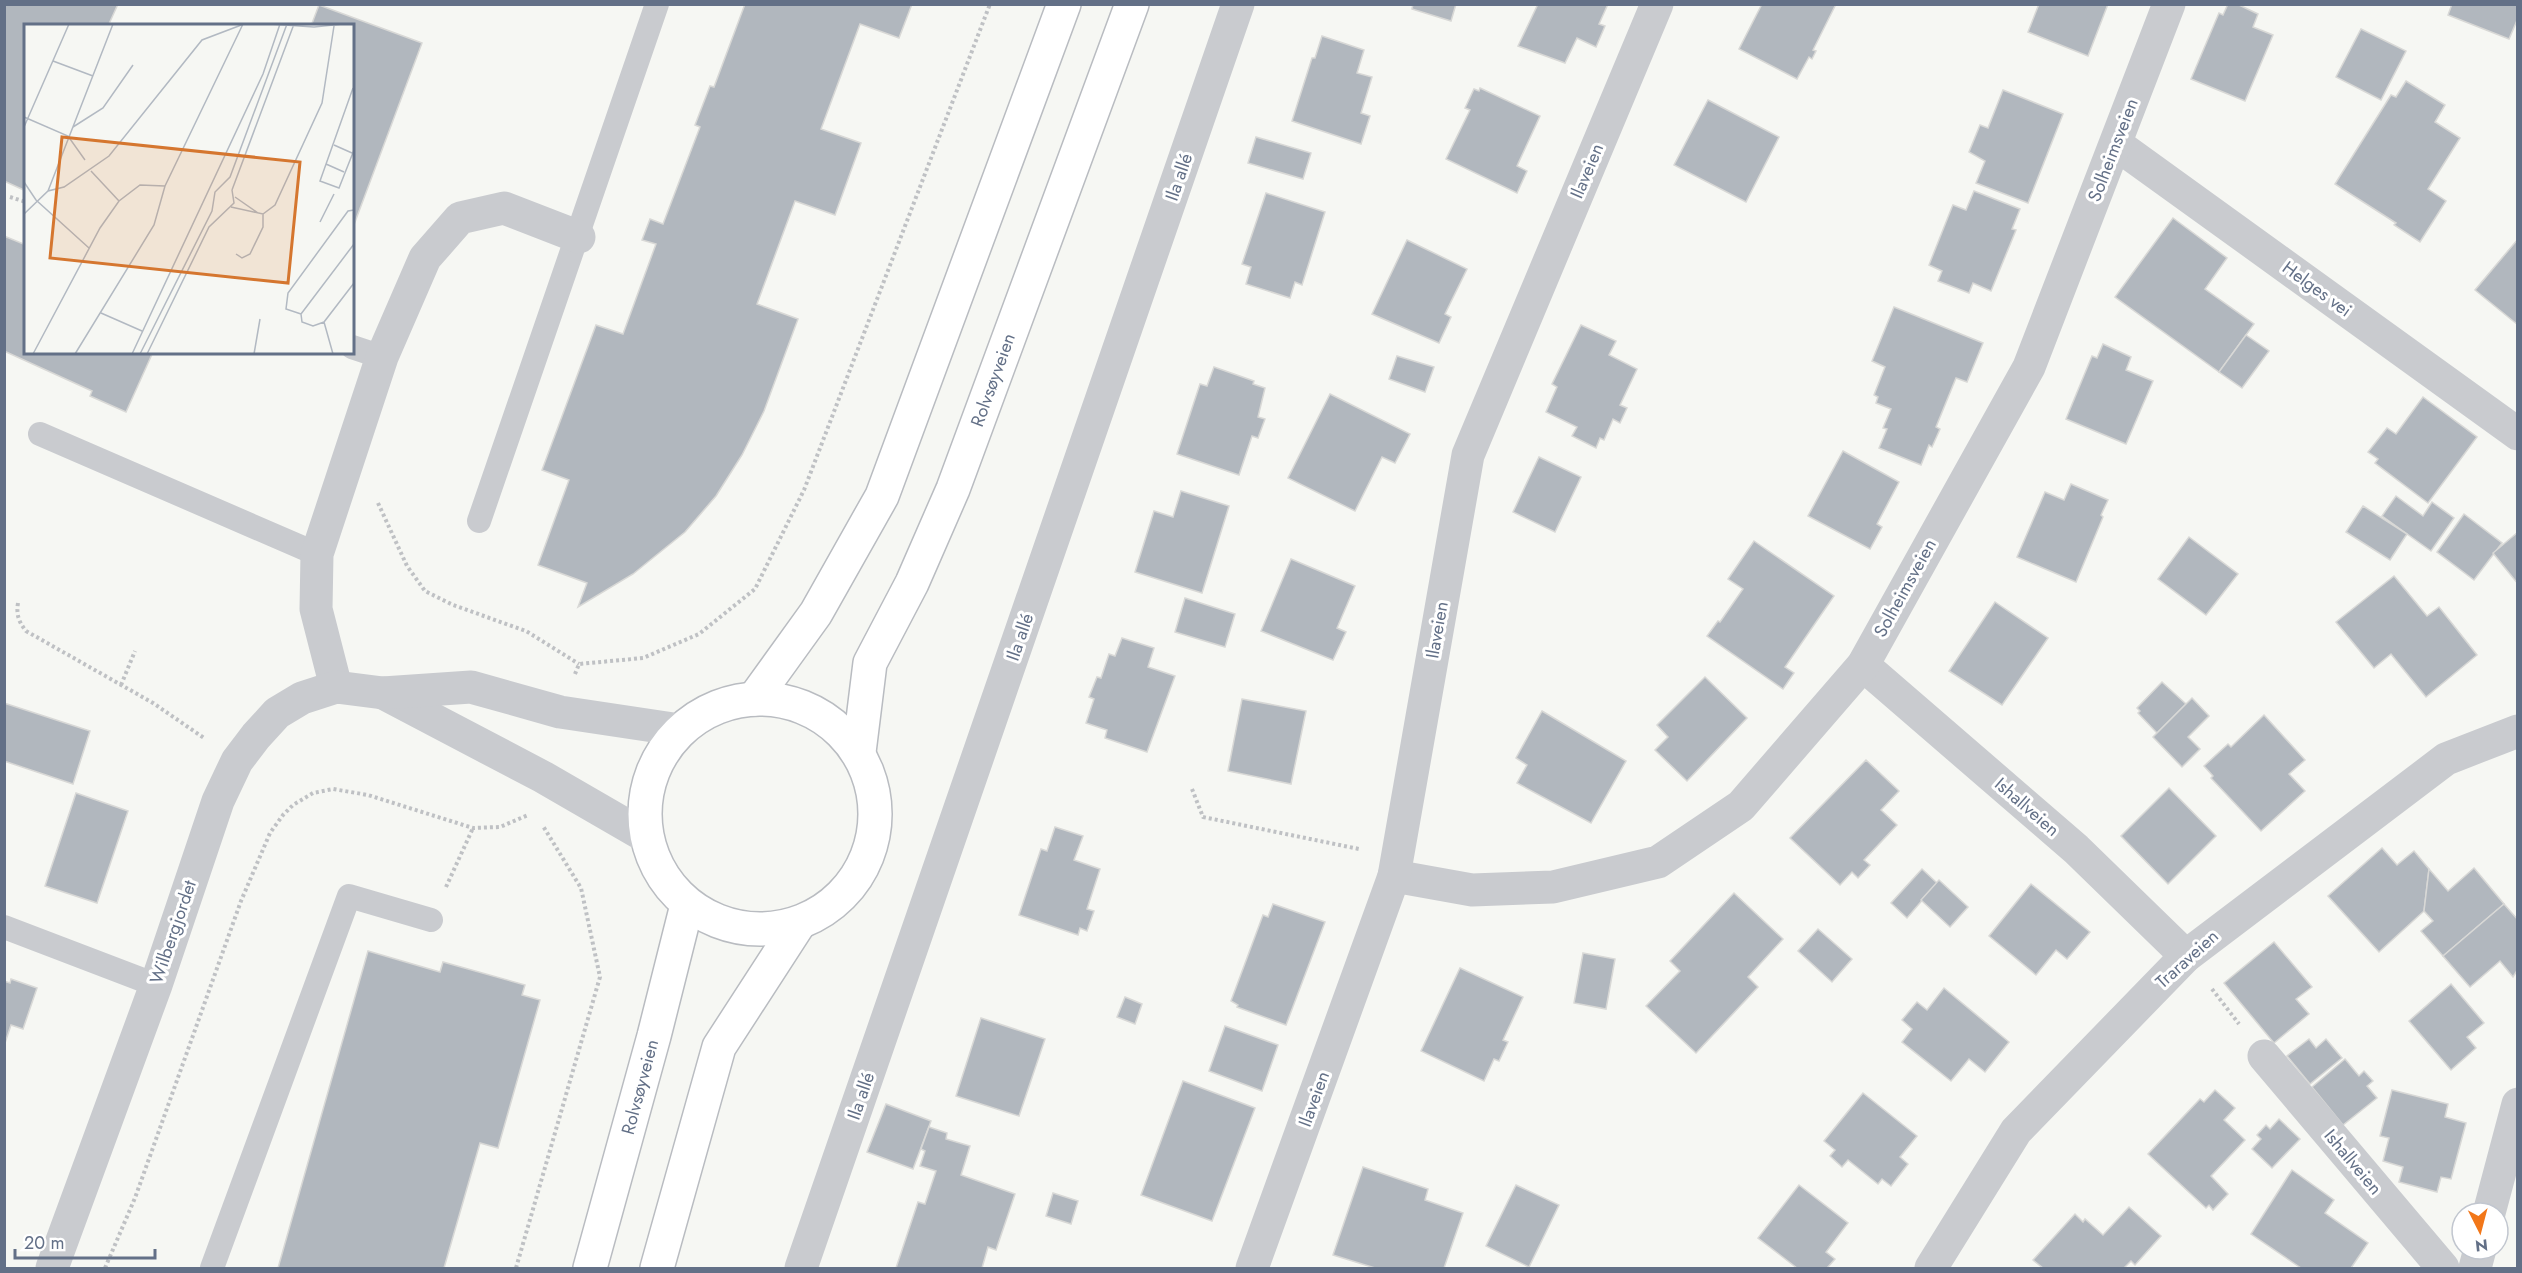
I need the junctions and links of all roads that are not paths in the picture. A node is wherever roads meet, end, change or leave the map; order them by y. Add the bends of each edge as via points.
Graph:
1 (657, 4) edge
2 (1064, 4) edge
3 (1131, 4) edge
4 (1238, 4) edge
5 (1657, 4) edge
6 (2169, 4) edge
7 (2116, 144) junction
8 (579, 237) junction
9 (367, 352) edge
10 (40, 434) dead end
11 (2517, 434) edge
12 (479, 521) dead end
13 (317, 554) junction
14 (1863, 665) junction
15 (336, 687) junction
16 (383, 693) junction
17 (754, 699) junction
18 (680, 730) junction
19 (2517, 731) edge
20 (859, 752) junction
21 (645, 836) junction
22 (1396, 866) junction
23 (687, 905) junction
24 (430, 920) road end
25 (798, 925) junction
26 (4, 927) edge
27 (2186, 956) junction
28 (156, 985) junction
29 (2264, 1056) road end
30 (2517, 1104) edge
31 (2492, 1201) edge
32 (52, 1269) edge
33 (212, 1269) edge
34 (590, 1269) edge
35 (657, 1269) edge
36 (801, 1269) edge
37 (1252, 1269) edge
38 (1931, 1269) edge
39 (2443, 1269) edge

1 - 8 lane
2 - 17 main road via 882,496 816,613
3 - 20 main road, Rolvsøyveien via 953,489 912,583 870,663
4 - 36 street, Ila allé
5 - 22 street, Ilaveien via 1468,455
6 - 7 street, Solheimsveien
7 - 11 street, Helges vei
7 - 14 street, Solheimsveien via 2029,367
8 - 9 street via 504,208 460,218 425,258
8 - 12 lane
9 - 13 street via 347,460
10 - 13 lane
13 - 15 street via 316,609
14 - 22 street, Solheimsveien via 1742,806 1658,861 1553,887 1472,890
14 - 27 street, Ishallveien via 2076,849
15 - 16 street, Wilbergjordet
15 - 28 street, Wilbergjordet via 302,698 278,713 237,761 218,801
16 - 18 street, Wilbergjordet via 471,687 560,712
16 - 21 street, Wilbergjordet
17 - 18 main road via 714,708
17 - 20 main road via 785,701 814,712 839,730
18 - 21 main road via 649,778
19 - 27 street, Traraveien via 2446,759
20 - 25 main road via 874,791 875,833 861,873 834,904
21 - 23 main road via 660,874
22 - 37 street, Ilaveien
23 - 25 main road via 740,929
23 - 34 main road, Rolvsøyveien
24 - 33 lane via 349,896
25 - 35 main road via 719,1047
26 - 28 lane
27 - 38 street, Traraveien via 2016,1131
28 - 32 street, Wilbergjordet
29 - 39 street, Ishallveien
30 - 31 street

